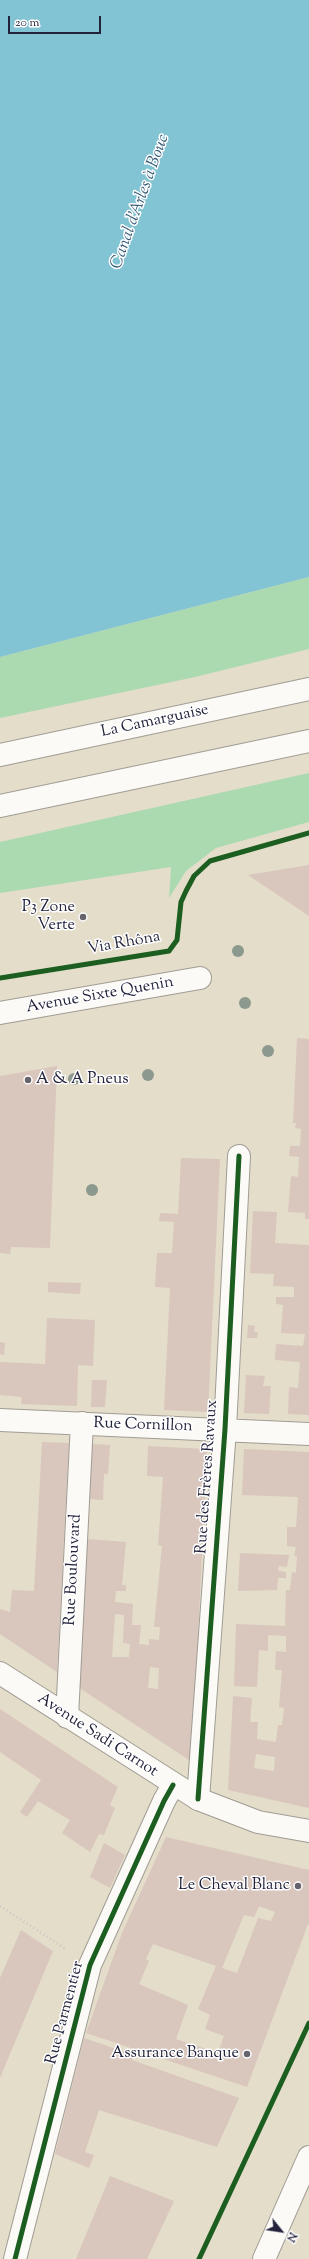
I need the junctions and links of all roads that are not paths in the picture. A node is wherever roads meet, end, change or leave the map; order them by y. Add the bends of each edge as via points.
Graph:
1 (309, 675) edge
2 (309, 690) edge
3 (272, 697) junction
4 (309, 741) edge
5 (0, 754) edge
6 (0, 806) edge
7 (200, 978) dead end
8 (0, 1013) edge
9 (239, 1156) dead end
10 (0, 1420) edge
11 (82, 1423) junction
12 (225, 1429) junction
13 (309, 1434) edge
14 (0, 1673) edge
15 (66, 1717) junction
16 (173, 1785) junction
17 (198, 1799) junction
18 (309, 1831) edge
19 (309, 2159) edge
20 (16, 2259) edge
21 (264, 2259) edge

1 - 3 main road
2 - 3 main road, La Camarguaise
3 - 5 main road, La Camarguaise
4 - 6 main road
7 - 8 main road, Avenue Sixte Quenin
9 - 12 main road, Rue des Frères Ravaux
10 - 11 main road, Rue Cornillon
11 - 12 main road, Rue Cornillon
11 - 15 main road, Rue Boulouvard
12 - 13 main road, Rue Cornillon
12 - 17 main road, Rue des Frères Ravaux
14 - 15 main road, Avenue Sadi Carnot
15 - 16 main road, Avenue Sadi Carnot
16 - 17 main road, Avenue Sadi Carnot
16 - 20 main road, Rue Parmentier via 90,1965
17 - 18 main road, Avenue Sadi Carnot via 258,1822
19 - 21 main road

